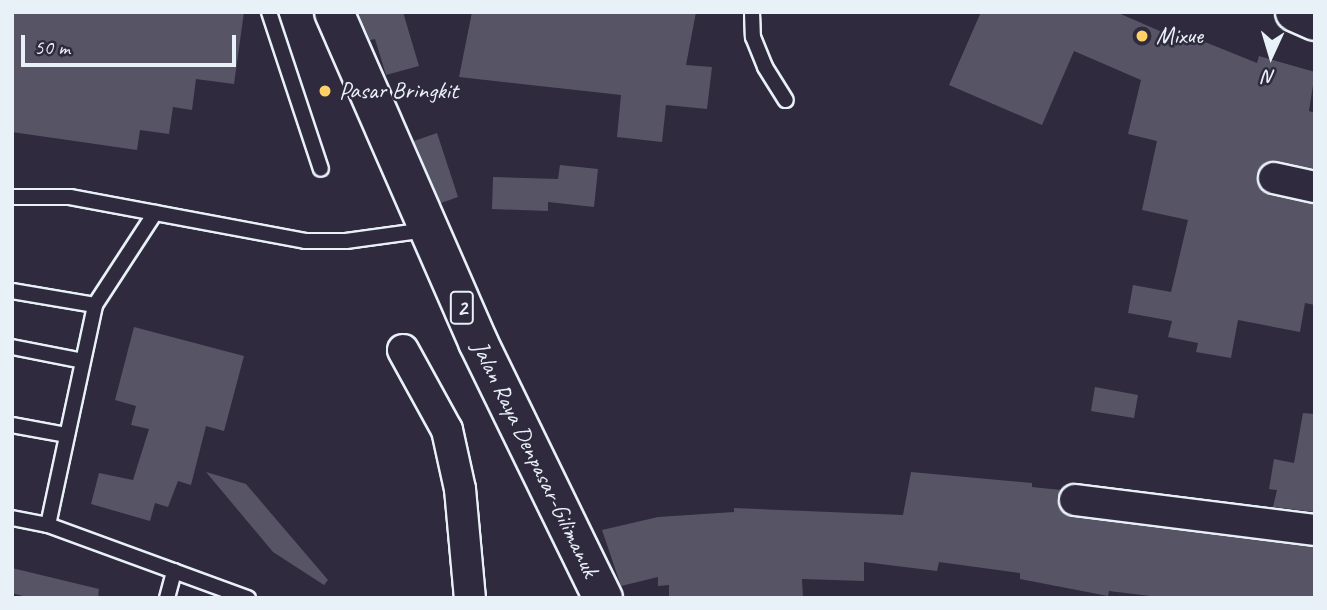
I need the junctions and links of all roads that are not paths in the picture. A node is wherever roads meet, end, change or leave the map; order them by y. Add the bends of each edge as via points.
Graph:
1 (269, 12) edge
2 (334, 12) edge
3 (752, 12) edge
4 (1296, 12) edge
5 (1315, 21) edge
6 (786, 100) dead end
7 (321, 169) dead end
8 (1274, 178) dead end
9 (1315, 187) edge
10 (12, 197) edge
11 (155, 213) junction
12 (427, 230) junction
13 (12, 291) edge
14 (95, 305) junction
15 (12, 347) edge
16 (403, 350) dead end
17 (83, 361) junction
18 (12, 425) edge
19 (67, 435) junction
20 (1075, 500) dead end
21 (12, 518) edge
22 (48, 525) junction
23 (1315, 530) edge
24 (174, 571) junction
25 (226, 594) edge
26 (167, 598) edge
27 (248, 598) edge
28 (470, 598) edge
29 (603, 598) edge

1 - 7 lane
2 - 12 highway, Jalan Raya Denpasar-Gilimanuk / 2
3 - 6 lane via 753,37
4 - 5 highway
8 - 9 street
10 - 11 lane via 70,197
11 - 12 lane via 305,241 346,241
11 - 14 lane
12 - 29 highway, Jalan Raya Denpasar-Gilimanuk / 2
13 - 14 lane
14 - 17 lane
15 - 17 lane
16 - 28 street via 447,430 460,489
17 - 19 lane
18 - 19 lane
19 - 22 lane
20 - 23 street
21 - 22 lane
22 - 24 lane
24 - 25 lane
24 - 26 lane
25 - 27 lane

